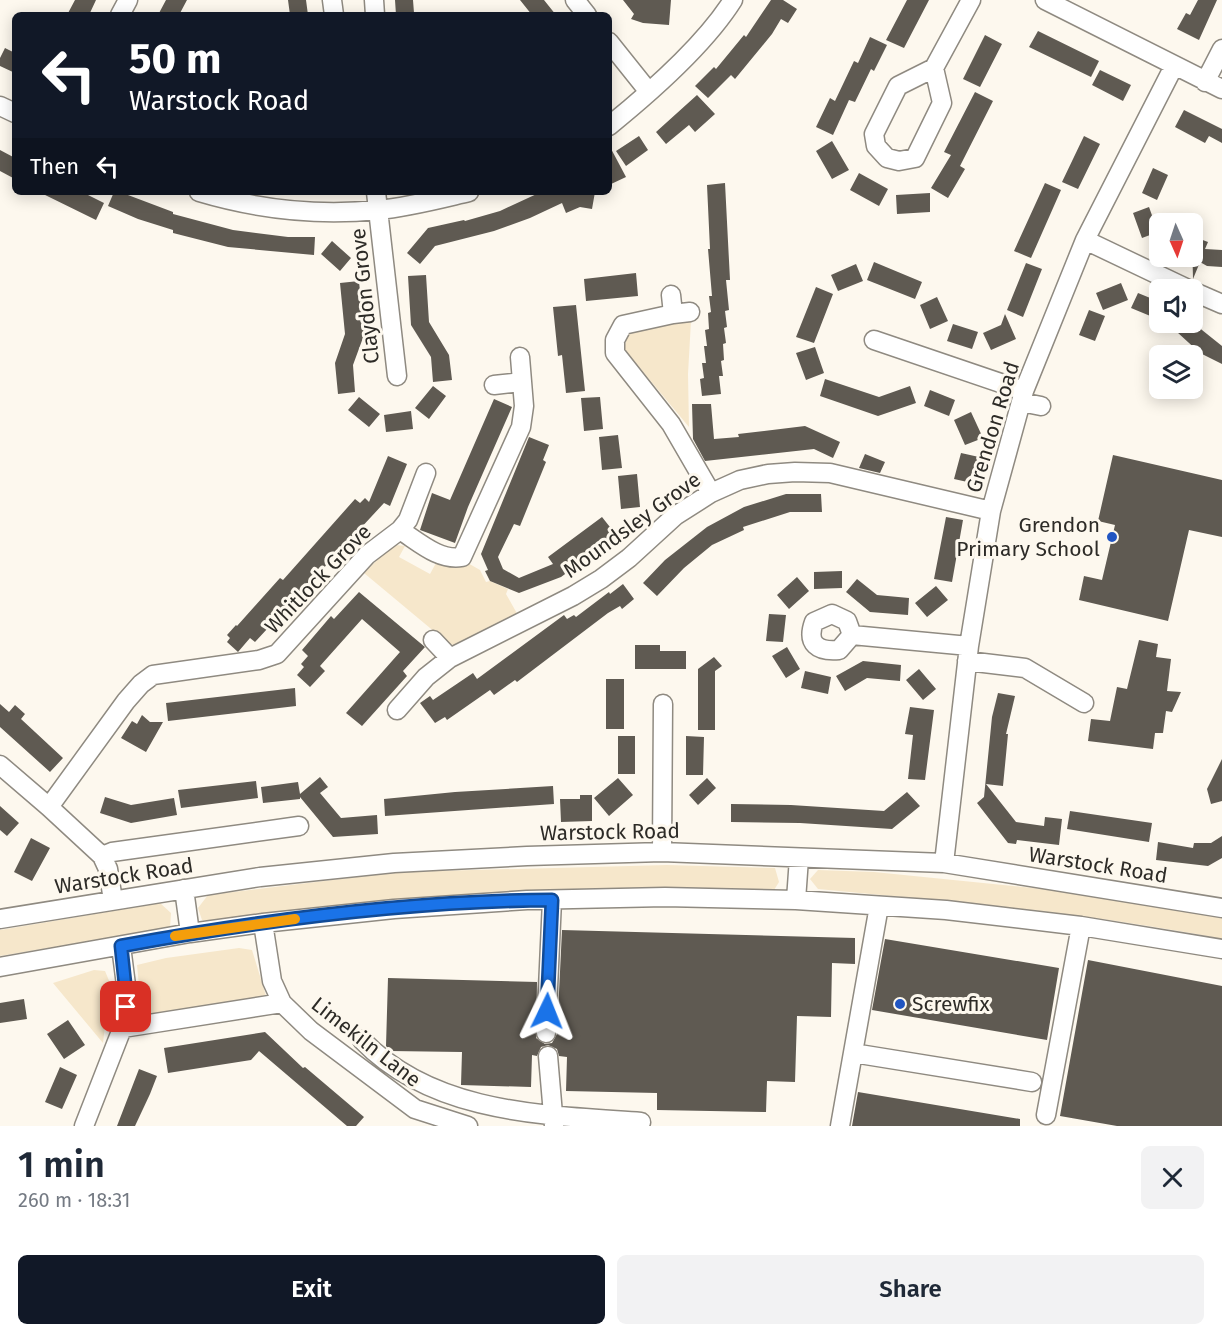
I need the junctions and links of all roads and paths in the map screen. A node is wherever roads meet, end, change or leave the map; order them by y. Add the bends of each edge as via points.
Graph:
1 (575, 0) edge
2 (733, 0) edge
3 (971, 0) edge
4 (1045, 0) edge
5 (1078, 7) edge
6 (585, 12) edge
7 (612, 46) edge
8 (1222, 49) edge
9 (1174, 66) junction
10 (934, 68) junction
11 (1214, 86) edge
12 (649, 92) junction
13 (612, 123) edge
14 (212, 195) edge
15 (438, 195) edge
16 (377, 201) edge
17 (1085, 240) junction
18 (1168, 279) edge
19 (1203, 295) edge
20 (1222, 304) edge
21 (678, 307) dead end
22 (873, 340) dead end
23 (520, 357) dead end
24 (397, 376) dead end
25 (522, 382) junction
26 (495, 385) dead end
27 (1022, 396) junction
28 (1041, 406) dead end
29 (426, 473) dead end
30 (711, 493) junction
31 (991, 511) junction
32 (400, 530) junction
33 (852, 634) dead end
34 (433, 640) dead end
35 (968, 654) junction
36 (450, 658) junction
37 (663, 704) dead end
38 (1084, 704) dead end
39 (397, 710) dead end
40 (0, 765) edge
41 (49, 807) junction
42 (299, 826) dead end
43 (662, 852) junction
44 (102, 856) junction
45 (799, 858) junction
46 (944, 863) junction
47 (184, 889) junction
48 (113, 900) junction
49 (552, 900) junction
50 (796, 900) junction
51 (879, 906) junction
52 (1222, 908) edge
53 (0, 919) edge
54 (263, 923) junction
55 (1081, 926) junction
56 (190, 933) junction
57 (121, 946) junction
58 (1222, 949) edge
59 (0, 967) edge
60 (282, 1003) junction
61 (123, 1028) junction
62 (546, 1033) dead end
63 (362, 1040) dead end
64 (853, 1053) junction
65 (548, 1056) dead end
66 (1032, 1082) dead end
67 (1046, 1115) dead end
68 (554, 1121) edge
69 (641, 1122) dead end
70 (84, 1126) edge
71 (468, 1126) edge
72 (840, 1126) edge

1 - 6 street
2 - 12 street
3 - 10 street
4 - 5 street
5 - 9 street
7 - 12 street
8 - 11 street
9 - 11 street
9 - 17 street, Grendon Road
10 - 10 street via 942,103 915,158 887,158 876,146 874,134 898,86
12 - 13 street
14 - 16 street via 271,208 323,211
15 - 16 street
16 - 24 street, Claydon Grove
17 - 18 street
17 - 27 street, Grendon Road
19 - 20 street
21 - 30 street via 623,325 615,340 615,353 671,424
22 - 27 street
23 - 25 street, Whitlock Grove
25 - 26 street
25 - 32 street, Whitlock Grove via 521,427 462,557 450,559 432,552
27 - 28 street
27 - 31 street, Grendon Road
29 - 32 street via 408,520
30 - 31 street, Moundsley Grove via 768,474 830,473
30 - 36 street, Moundsley Grove via 675,516 601,579
31 - 35 street, Grendon Road
32 - 41 street, Whitlock Grove via 367,555 277,654 153,675 141,684
33 - 35 street
34 - 36 street
35 - 38 street via 1025,668
35 - 46 street, Grendon Road
36 - 39 street, Moundsley Grove via 426,677
37 - 43 street
40 - 41 street
41 - 44 street
42 - 44 street via 269,840 112,852
43 - 45 street, Warstock Road
43 - 47 street, Warstock Road via 394,863
44 - 48 street
45 - 46 street, Warstock Road
45 - 50 street
46 - 52 street, Warstock Road
47 - 48 street, Warstock Road
47 - 56 street
48 - 53 street, Warstock Road
49 - 50 street
49 - 54 street via 394,909
49 - 62 street
50 - 51 street
51 - 55 street
51 - 64 street
54 - 56 street
54 - 60 street, Limekiln Lane via 272,981
55 - 58 street
55 - 67 street
56 - 57 street
57 - 59 street
57 - 61 street via 126,993
60 - 61 street
60 - 71 street, Limekiln Lane via 311,1031 415,1109
61 - 70 street
63 - 68 street via 377,1056 409,1078 456,1098
64 - 66 street
64 - 72 street
65 - 68 street
68 - 69 street

